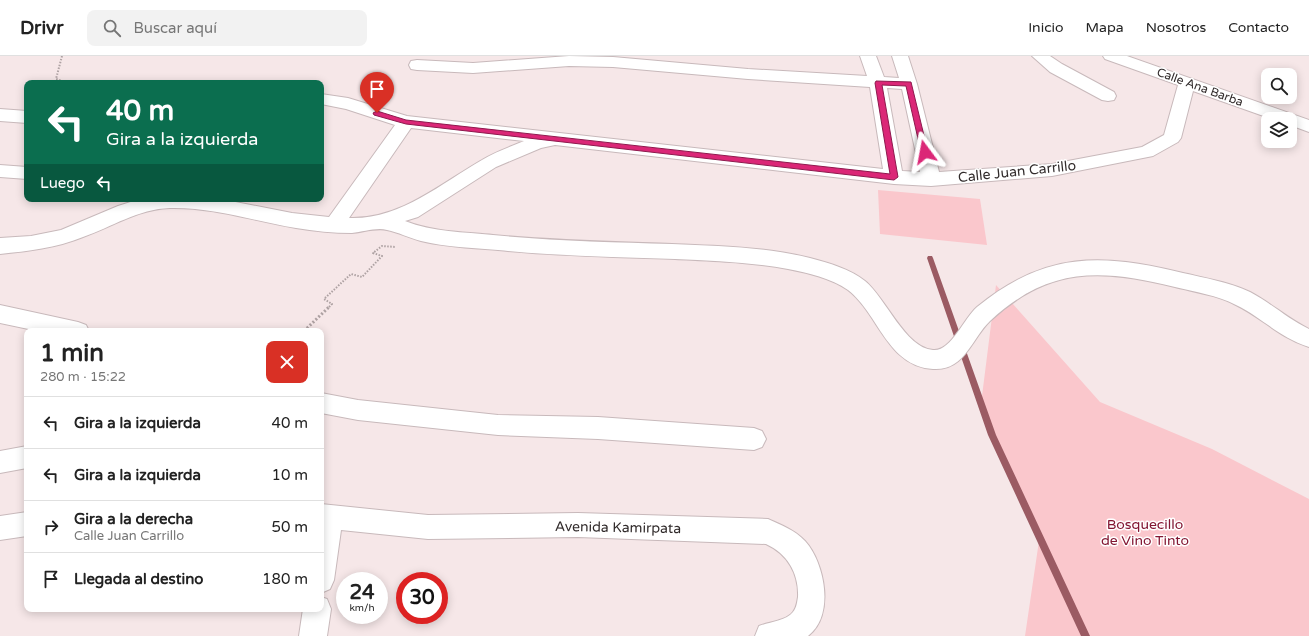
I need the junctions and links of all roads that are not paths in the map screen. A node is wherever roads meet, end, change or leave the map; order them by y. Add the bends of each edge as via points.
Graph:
1 (868, 56) edge
2 (900, 56) edge
3 (1040, 56) edge
4 (1111, 56) edge
5 (417, 65) dead end
6 (1187, 82) junction
7 (878, 83) junction
8 (909, 84) junction
9 (1108, 96) dead end
10 (324, 99) edge
11 (348, 104) junction
12 (1271, 112) edge
13 (324, 113) edge
14 (0, 115) edge
15 (24, 117) edge
16 (406, 122) junction
17 (1297, 122) edge
18 (1309, 126) edge
19 (565, 139) junction
20 (0, 171) edge
21 (24, 173) edge
22 (894, 177) junction
23 (931, 179) junction
24 (164, 202) edge
25 (181, 202) edge
26 (387, 221) junction
27 (334, 225) junction
28 (0, 246) edge
29 (0, 314) edge
30 (64, 328) edge
31 (1309, 338) edge
32 (324, 404) edge
33 (754, 439) dead end
34 (24, 458) edge
35 (0, 462) edge
36 (325, 516) edge
37 (24, 524) edge
38 (0, 528) edge
39 (324, 532) edge
40 (317, 612) edge
41 (313, 636) edge
42 (769, 636) edge

1 - 7 street
2 - 8 street
3 - 9 street via 1056,68
4 - 6 street, Calle Ana Barba
5 - 7 street via 473,68 569,61 613,62
6 - 12 street, Calle Ana Barba
6 - 23 street, Calle Juan Carrillo via 1172,138 1146,152 1052,170
7 - 8 street
7 - 22 street
8 - 23 street
10 - 11 street, Calle Juan Carrillo
11 - 13 street via 340,112
11 - 16 street, Calle Juan Carrillo
14 - 15 street
16 - 19 street, Calle Juan Carrillo
16 - 27 street
17 - 18 street, Calle Ana Barba
19 - 22 street, Calle Juan Carrillo
19 - 26 street via 538,142 490,163 411,212
20 - 21 street
22 - 23 street, Calle Juan Carrillo
24 - 28 street via 137,206 61,237
25 - 27 street
26 - 27 street
26 - 31 street via 416,234 502,244 749,256 814,266 859,287 906,346 917,357 928,359 945,359 953,354 975,323 988,310 1031,282 1067,269 1086,267 1140,272 1230,292 1255,304 1284,325
29 - 30 street
32 - 33 street via 358,410 498,425 598,428
34 - 35 street
36 - 39 street
36 - 42 street, Avenida Kamirpata via 428,527 578,524 768,532 791,544 807,569 811,583 809,610 802,622 790,630
37 - 38 street
40 - 41 street

